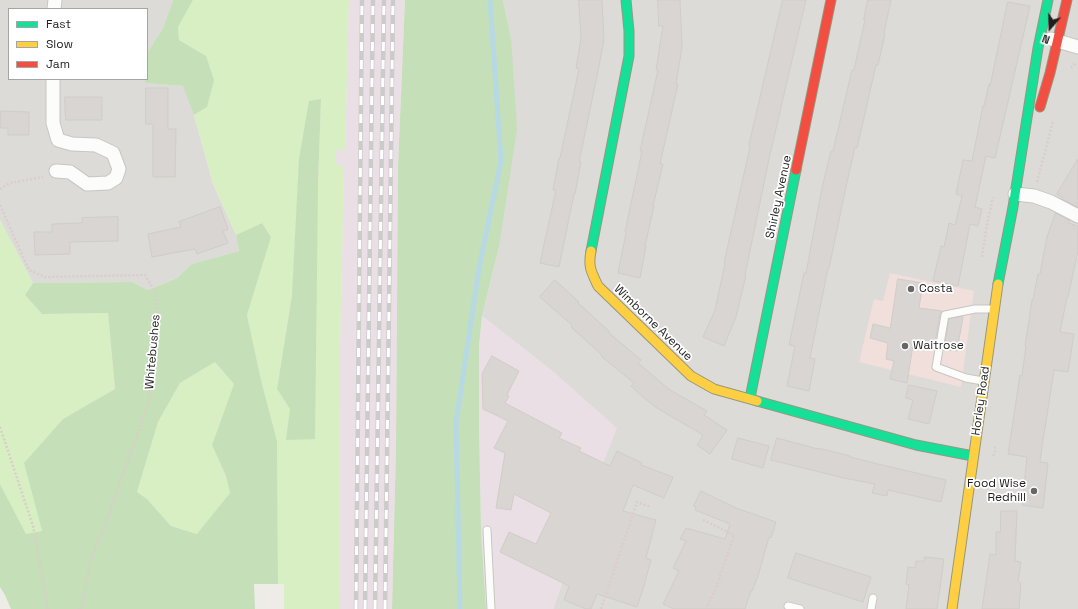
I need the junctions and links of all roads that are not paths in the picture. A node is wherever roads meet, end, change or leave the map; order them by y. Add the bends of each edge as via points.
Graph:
1 (626, 0) edge
2 (831, 0) edge
3 (1048, 0) edge
4 (1067, 0) edge
5 (1040, 36) junction
6 (1057, 41) junction
7 (1078, 47) edge
8 (53, 80) edge
9 (56, 171) road end
10 (1015, 194) junction
11 (1078, 216) edge
12 (994, 309) junction
13 (983, 382) junction
14 (750, 398) junction
15 (973, 456) junction
16 (487, 530) dead end
17 (872, 598) dead end
18 (788, 606) dead end
19 (491, 609) edge
20 (800, 609) edge
21 (871, 609) edge
22 (952, 609) edge

1 - 14 street, Wimborne Avenue via 629,56 590,257 590,270 598,286 691,376 714,389
2 - 14 street, Shirley Avenue
3 - 5 street, Horley Road
4 - 6 street, Horley Road
5 - 6 street
5 - 10 street, Horley Road
6 - 7 street
6 - 10 street, Horley Road
8 - 9 street via 53,123 58,140 72,144 96,145 113,153 119,169 116,178 108,183 87,184 70,172
10 - 11 street via 1034,196
10 - 12 street, Horley Road
12 - 13 street, Horley Road
12 - 13 lane via 975,309 944,315 936,367
13 - 15 street, Horley Road
14 - 15 street, Wimborne Avenue via 916,445
15 - 22 street, Horley Road
16 - 19 lane
17 - 21 lane
18 - 20 lane

